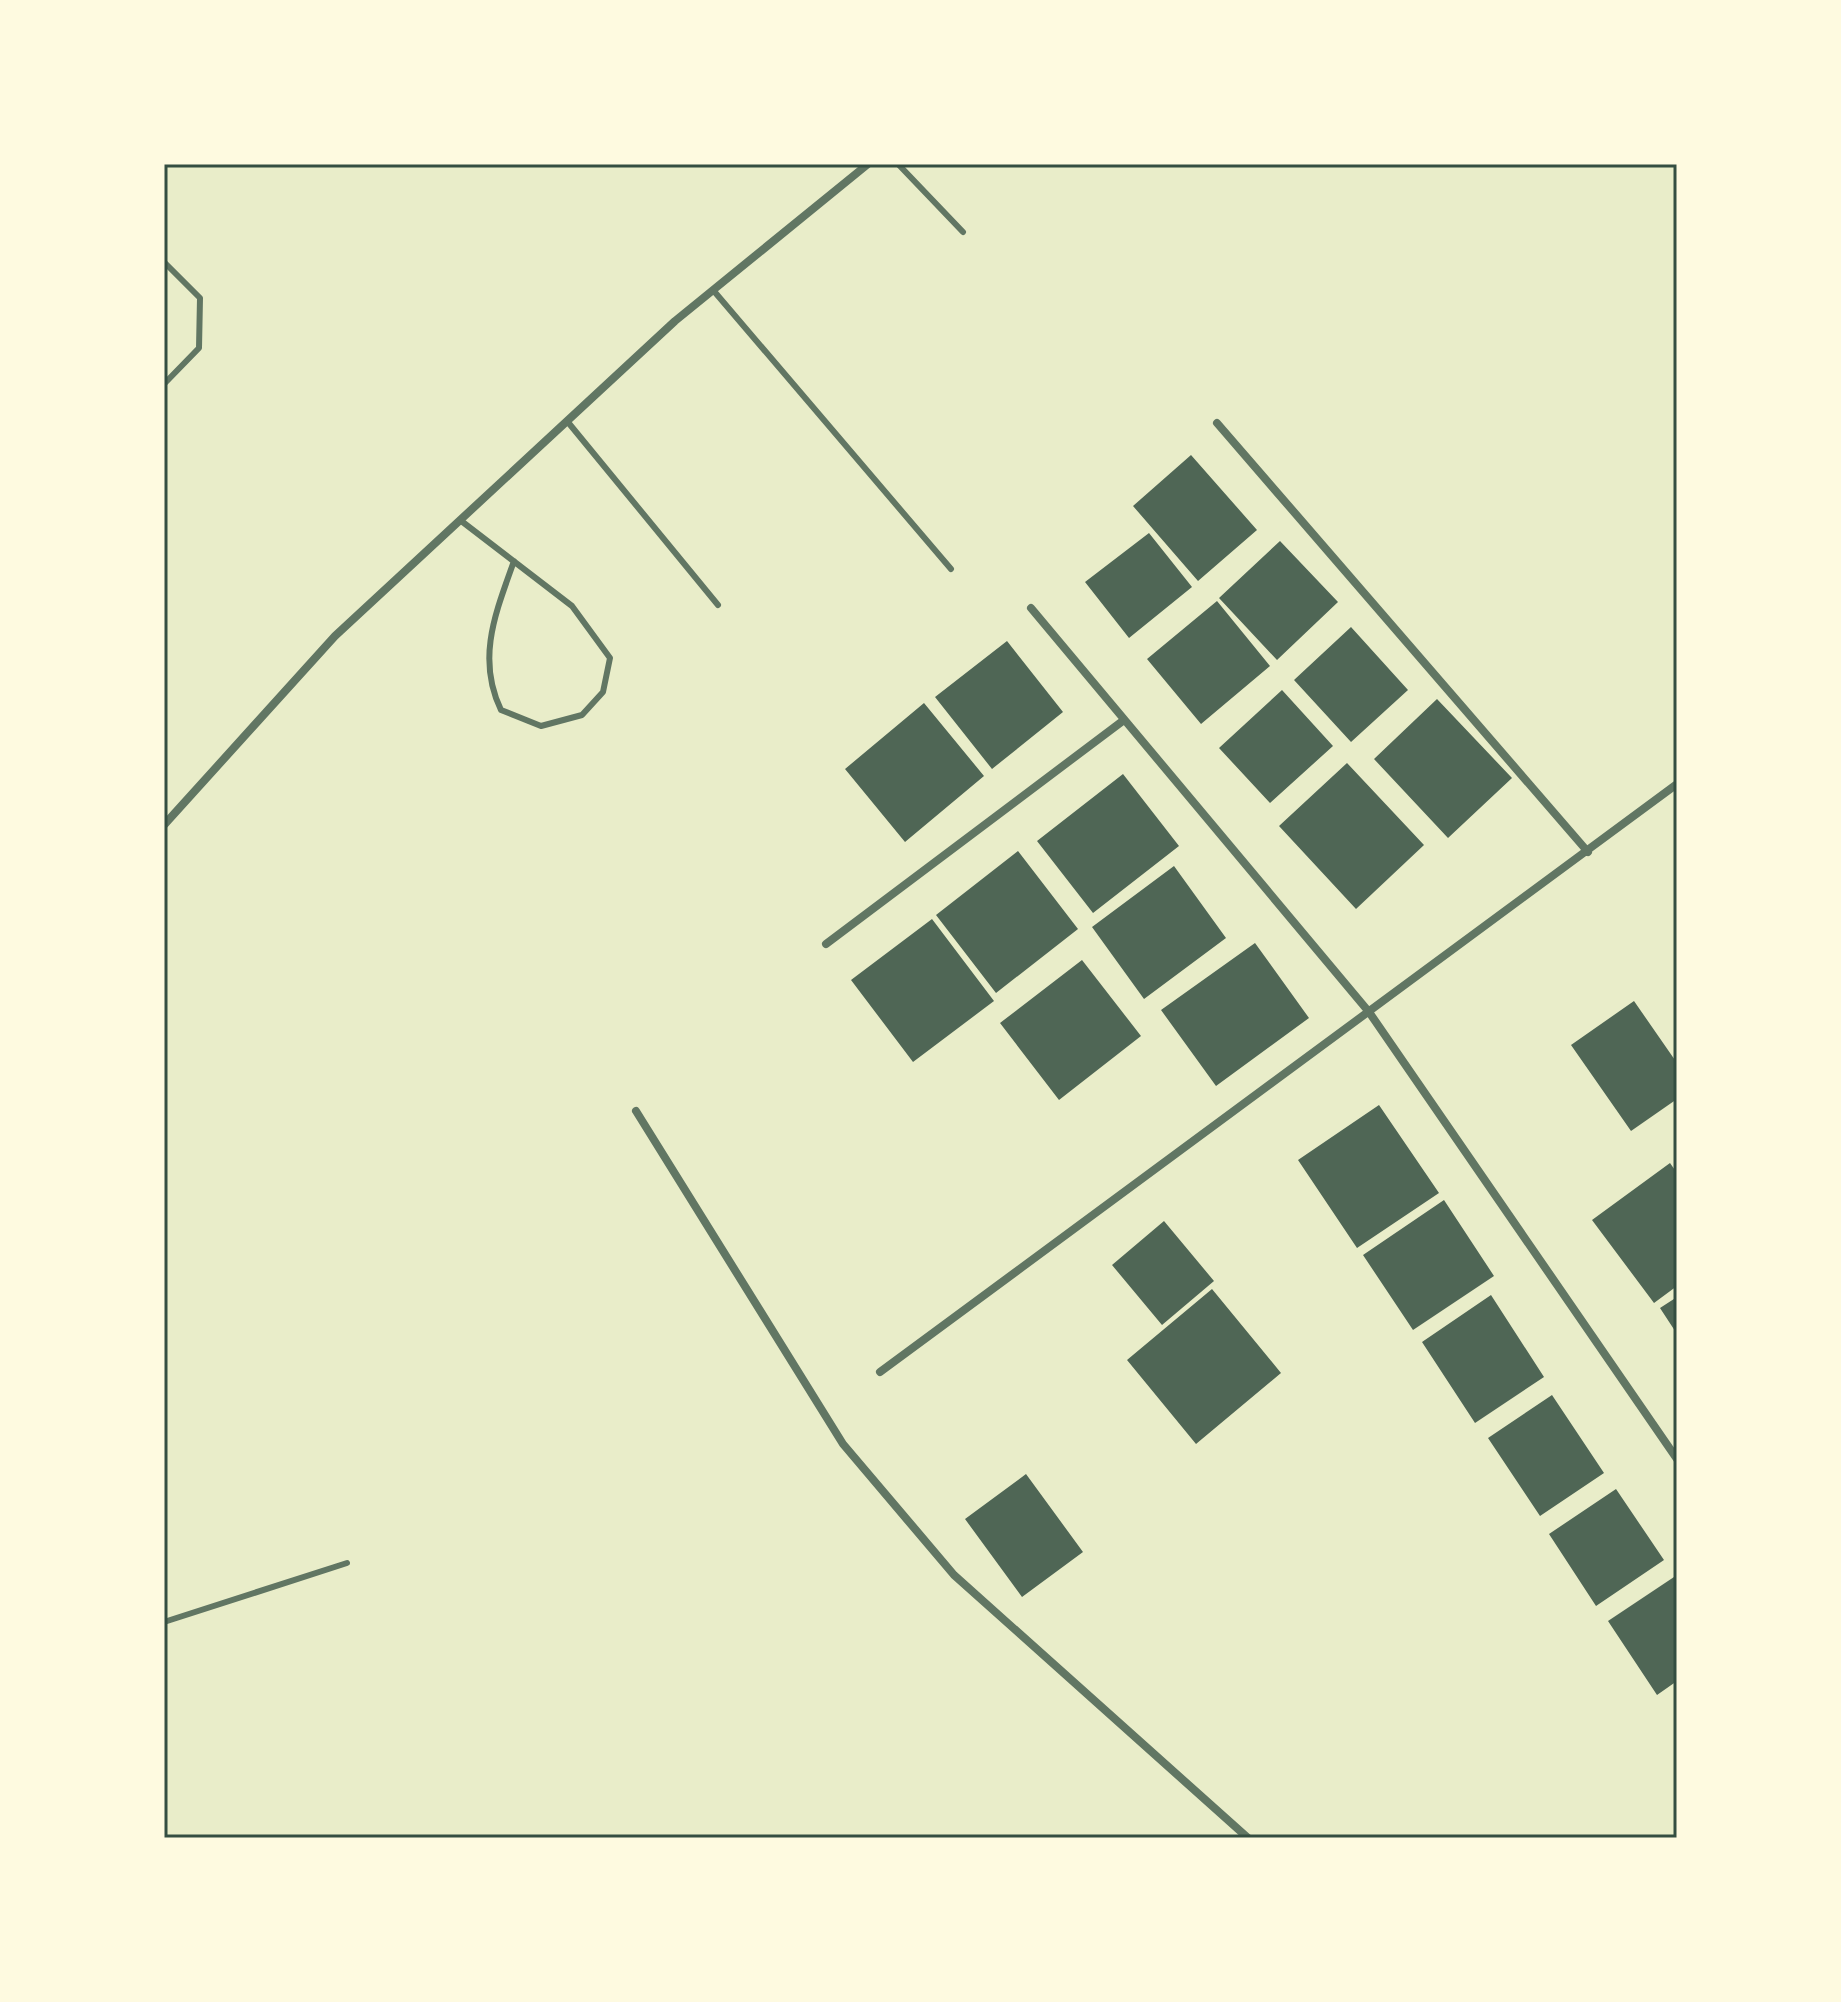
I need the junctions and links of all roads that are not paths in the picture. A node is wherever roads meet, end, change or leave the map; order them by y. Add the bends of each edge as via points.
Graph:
1 (868, 164) edge
2 (898, 164) edge
3 (963, 232) dead end
4 (164, 262) edge
5 (713, 290) junction
6 (164, 384) edge
7 (567, 421) junction
8 (1217, 423) dead end
9 (460, 520) junction
10 (514, 561) junction
11 (951, 569) dead end
12 (718, 605) dead end
13 (1031, 608) dead end
14 (1124, 720) junction
15 (1677, 784) edge
16 (164, 825) edge
17 (1588, 852) junction
18 (826, 944) dead end
19 (1369, 1012) junction
20 (636, 1111) dead end
21 (880, 1372) dead end
22 (1677, 1459) edge
23 (347, 1563) dead end
24 (164, 1622) edge
25 (1248, 1838) edge

1 - 5 street
2 - 3 lane
4 - 6 lane via 200,298 200,311 199,348
5 - 7 street
5 - 11 lane
7 - 9 street
7 - 12 lane
8 - 17 street
9 - 10 lane
9 - 16 street via 335,636
10 - 10 lane via 572,606 610,658 603,692 582,715 541,726 501,710 489,685 491,626
13 - 14 street
14 - 18 street
14 - 19 street
15 - 17 street
17 - 19 street
19 - 21 street
19 - 22 street
20 - 25 street via 853,1456 954,1575
23 - 24 lane

